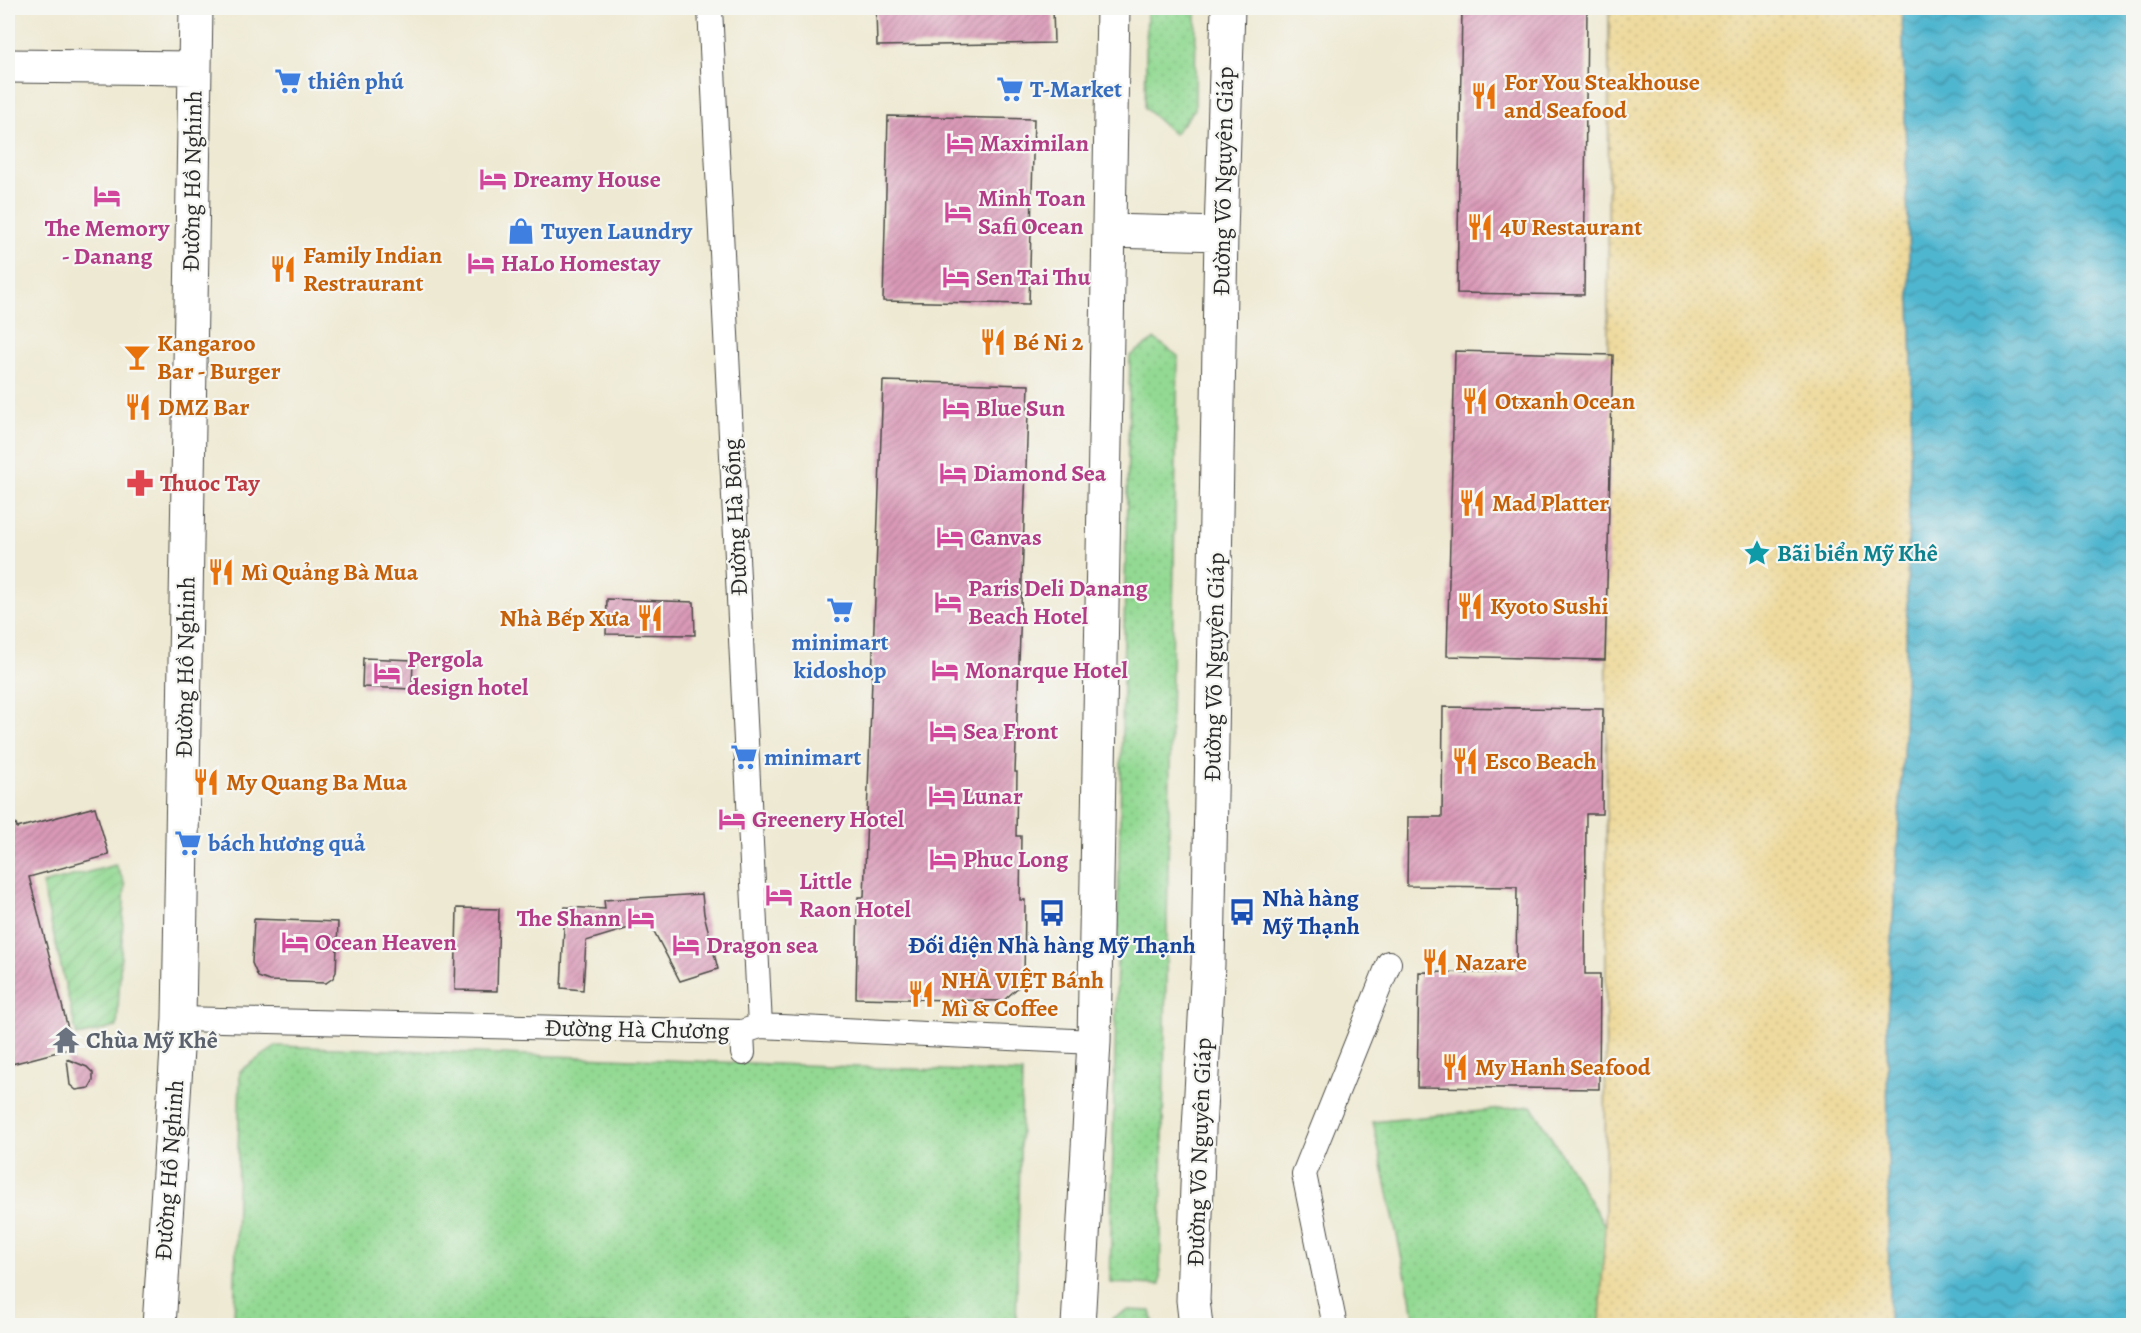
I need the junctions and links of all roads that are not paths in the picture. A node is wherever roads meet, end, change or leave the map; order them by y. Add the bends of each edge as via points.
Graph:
1 (196, 8) edge
2 (710, 8) edge
3 (1113, 8) edge
4 (1228, 8) edge
5 (8, 66) edge
6 (194, 68) junction
7 (1109, 231) junction
8 (1221, 234) junction
9 (1389, 963) dead end
10 (179, 1019) junction
11 (748, 1037) junction
12 (1094, 1042) junction
13 (159, 1326) edge
14 (1078, 1326) edge
15 (1196, 1326) edge
16 (1335, 1326) edge

1 - 6 main road, Đường Hồ Nghinh
2 - 11 street, Đường Hà Bổng
3 - 7 main road
4 - 8 main road, Đường Võ Nguyên Giáp
5 - 6 main road
6 - 10 main road, Đường Hồ Nghinh
7 - 8 main road
7 - 12 main road
8 - 15 main road, Đường Võ Nguyên Giáp via 1208,964 1193,1300
9 - 16 street via 1304,1174
10 - 11 street, Đường Hà Chương
10 - 13 main road, Đường Hồ Nghinh
11 - 12 street, Đường Hà Chương
12 - 14 main road

